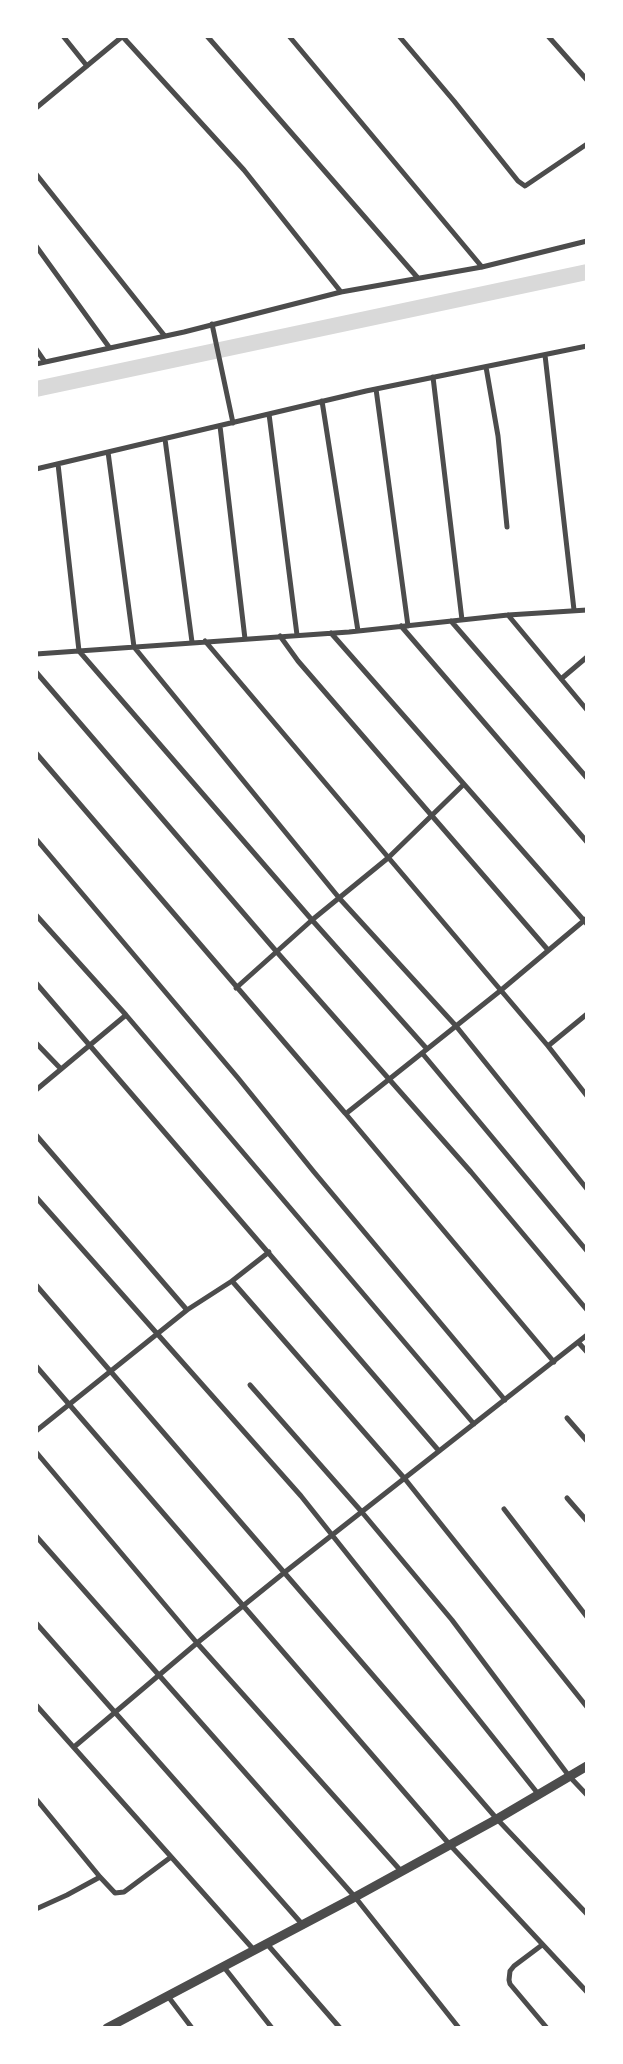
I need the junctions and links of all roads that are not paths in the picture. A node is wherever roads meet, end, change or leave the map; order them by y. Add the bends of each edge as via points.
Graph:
1 (62, 36) edge
2 (122, 36) edge
3 (207, 36) edge
4 (289, 36) edge
5 (399, 36) edge
6 (548, 36) edge
7 (87, 66) junction
8 (587, 80) edge
9 (36, 108) edge
10 (587, 144) edge
11 (36, 174) edge
12 (587, 241) edge
13 (36, 246) edge
14 (482, 267) junction
15 (417, 277) junction
16 (341, 292) junction
17 (212, 324) junction
18 (164, 335) junction
19 (587, 346) edge
20 (109, 347) junction
21 (36, 350) edge
22 (545, 355) junction
23 (46, 362) junction
24 (36, 364) edge
25 (486, 367) junction
26 (433, 377) junction
27 (376, 389) junction
28 (322, 401) junction
29 (270, 414) junction
30 (233, 423) junction
31 (220, 426) junction
32 (164, 439) junction
33 (108, 452) junction
34 (58, 464) junction
35 (36, 469) edge
36 (507, 528) dead end
37 (574, 610) junction
38 (587, 610) edge
39 (508, 615) junction
40 (462, 620) junction
41 (452, 621) junction
42 (401, 626) junction
43 (408, 626) junction
44 (358, 631) junction
45 (331, 633) junction
46 (297, 635) junction
47 (280, 636) junction
48 (245, 639) junction
49 (205, 641) junction
50 (192, 642) junction
51 (134, 647) junction
52 (79, 651) junction
53 (36, 654) edge
54 (587, 657) edge
55 (36, 672) edge
56 (561, 679) junction
57 (587, 710) edge
58 (36, 753) edge
59 (587, 778) edge
60 (464, 784) junction
61 (432, 815) junction
62 (36, 839) edge
63 (587, 842) edge
64 (388, 858) junction
65 (340, 899) junction
66 (36, 915) edge
67 (312, 920) junction
68 (586, 921) edge
69 (548, 950) junction
70 (276, 951) junction
71 (36, 983) edge
72 (236, 988) junction
73 (500, 991) junction
74 (587, 1014) edge
75 (126, 1015) junction
76 (456, 1026) junction
77 (36, 1043) edge
78 (88, 1045) junction
79 (548, 1046) junction
80 (427, 1049) junction
81 (422, 1053) junction
82 (61, 1069) junction
83 (389, 1080) junction
84 (36, 1090) edge
85 (587, 1096) edge
86 (345, 1113) junction
87 (36, 1135) edge
88 (587, 1188) edge
89 (36, 1197) edge
90 (269, 1252) junction
91 (587, 1252) edge
92 (232, 1281) junction
93 (36, 1285) edge
94 (187, 1310) junction
95 (587, 1310) edge
96 (158, 1334) junction
97 (587, 1335) edge
98 (578, 1342) junction
99 (587, 1352) edge
100 (554, 1362) junction
101 (36, 1366) edge
102 (110, 1373) junction
103 (250, 1385) dead end
104 (505, 1400) junction
105 (69, 1405) junction
106 (567, 1418) dead end
107 (474, 1424) junction
108 (36, 1430) edge
109 (587, 1442) edge
110 (439, 1451) junction
111 (36, 1452) edge
112 (405, 1479) junction
113 (568, 1498) dead end
114 (504, 1510) dead end
115 (361, 1511) junction
116 (587, 1521) edge
117 (333, 1534) junction
118 (36, 1536) edge
119 (285, 1572) junction
120 (244, 1605) junction
121 (587, 1617) edge
122 (36, 1623) edge
123 (197, 1643) junction
124 (159, 1676) junction
125 (36, 1706) edge
126 (587, 1707) edge
127 (114, 1714) junction
128 (74, 1747) junction
129 (587, 1766) edge
130 (569, 1776) junction
131 (539, 1795) junction
132 (587, 1795) edge
133 (36, 1799) edge
134 (497, 1819) junction
135 (450, 1845) junction
136 (171, 1857) junction
137 (400, 1871) junction
138 (100, 1878) junction
139 (356, 1897) junction
140 (36, 1909) edge
141 (587, 1914) edge
142 (302, 1924) junction
143 (267, 1944) junction
144 (542, 1945) junction
145 (254, 1950) junction
146 (223, 1966) junction
147 (587, 1992) edge
148 (167, 1996) junction
149 (107, 2028) edge
150 (192, 2028) edge
151 (272, 2028) edge
152 (340, 2028) edge
153 (458, 2028) edge
154 (547, 2028) edge

1 - 7 street
2 - 7 street
2 - 16 street via 244,170
3 - 15 street
4 - 14 street
5 - 10 street via 518,181 526,186
6 - 8 street
7 - 9 street
11 - 18 street
12 - 14 street
13 - 20 street
14 - 15 street
15 - 16 street
16 - 17 street
17 - 18 street
17 - 30 street
18 - 20 street
19 - 22 street
20 - 23 street
21 - 23 street
22 - 25 street
22 - 37 street
23 - 24 street
25 - 26 street
25 - 36 street via 498,436
26 - 27 street
26 - 40 street
27 - 28 street
27 - 43 street
28 - 29 street
28 - 44 street
29 - 30 street
29 - 46 street
30 - 31 street
31 - 32 street
31 - 48 street
32 - 33 street
32 - 50 street
33 - 34 street
33 - 51 street
34 - 35 street
34 - 52 street
37 - 38 street
37 - 39 street
39 - 40 street
39 - 56 street
40 - 41 street
41 - 43 street
41 - 59 street
42 - 43 street
42 - 44 street
42 - 63 street
44 - 45 street
45 - 46 street
45 - 60 street
46 - 47 street
47 - 48 street
47 - 61 street
48 - 49 street
49 - 50 street
49 - 64 street
50 - 51 street
51 - 52 street
51 - 65 street
52 - 53 street
52 - 67 street
54 - 56 street
55 - 70 street
56 - 57 street
58 - 72 street
60 - 61 street
60 - 68 street
61 - 64 street
61 - 69 street
62 - 104 street
64 - 65 street
64 - 73 street
65 - 67 street
65 - 76 street
66 - 75 street
67 - 70 street
67 - 80 street
68 - 69 street
69 - 73 street
70 - 72 street
70 - 83 street
71 - 78 street
72 - 86 street
73 - 76 street
73 - 79 street
74 - 79 street
75 - 78 street
75 - 107 street
76 - 80 street
76 - 88 street
77 - 82 street
78 - 82 street
78 - 90 street
79 - 85 street
80 - 81 street
81 - 83 street
81 - 91 street
82 - 84 street
83 - 86 street
83 - 95 street via 472,1172
86 - 100 street
87 - 94 street
89 - 96 street
90 - 92 street
90 - 110 street
92 - 94 street
92 - 112 street
93 - 102 street
94 - 96 street
96 - 102 street
96 - 117 street
97 - 98 street
98 - 99 street
98 - 100 street
100 - 104 street
101 - 105 street
102 - 105 street
102 - 119 street
103 - 115 street
104 - 107 street
105 - 108 street
105 - 120 street
106 - 109 street
107 - 110 street
110 - 112 street
111 - 123 street
112 - 115 street
112 - 126 street
113 - 116 street
114 - 121 street
115 - 117 street
115 - 130 street via 452,1620
117 - 119 street
117 - 131 street
118 - 124 street
119 - 120 street
119 - 134 street
120 - 123 street
120 - 135 street
122 - 127 street
123 - 124 street
123 - 137 street
124 - 127 street
124 - 139 street
125 - 128 street
127 - 128 street
127 - 142 street
128 - 136 street
129 - 130 street
130 - 131 street
130 - 132 street
131 - 134 street
133 - 138 street
134 - 135 street
134 - 141 street
135 - 137 street
135 - 144 street
136 - 138 street via 119,1894
136 - 145 street
137 - 139 street
138 - 140 street
139 - 142 street
139 - 153 street
142 - 143 street
143 - 145 street
143 - 152 street
144 - 147 street
144 - 154 street via 514,1966 509,1980
145 - 146 street
146 - 148 street
146 - 151 street
148 - 149 street
148 - 150 street

